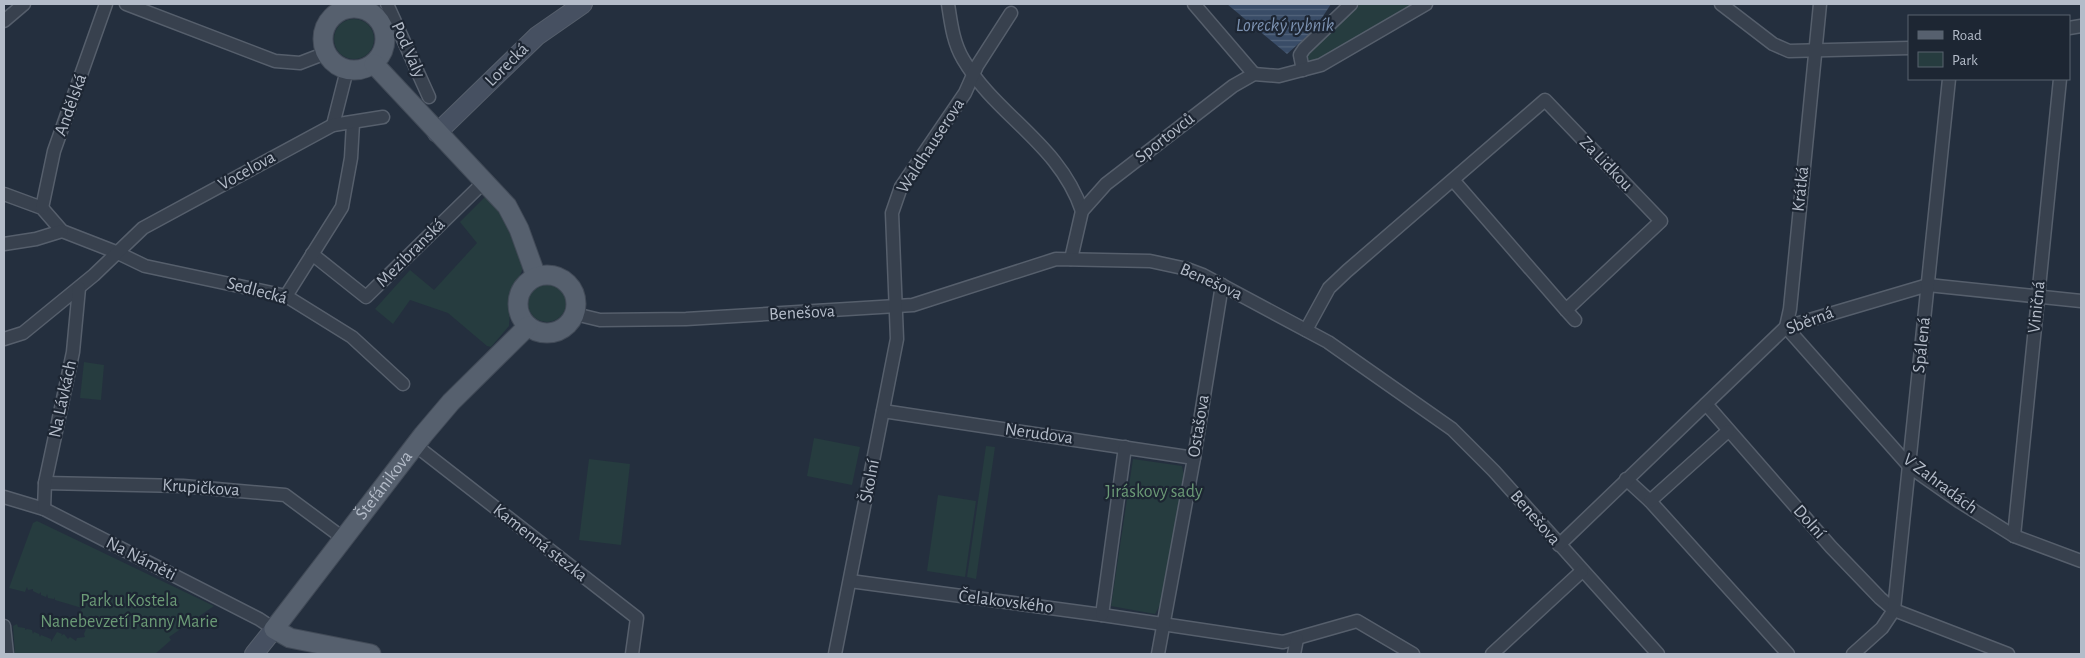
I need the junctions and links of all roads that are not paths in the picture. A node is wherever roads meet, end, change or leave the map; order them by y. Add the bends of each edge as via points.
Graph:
1 (24, 4) edge
2 (106, 4) edge
3 (126, 4) edge
4 (386, 4) edge
5 (583, 4) edge
6 (948, 4) edge
7 (1194, 4) edge
8 (1351, 4) edge
9 (1426, 4) edge
10 (1721, 4) edge
11 (1820, 4) edge
12 (358, 6) edge
13 (332, 9) edge
14 (1011, 13) dead end
15 (4, 22) edge
16 (1908, 48) edge
17 (1815, 51) junction
18 (326, 53) junction
19 (374, 64) junction
20 (347, 70) junction
21 (1303, 70) junction
22 (1254, 74) junction
23 (974, 76) junction
24 (1949, 80) edge
25 (2060, 80) edge
26 (429, 97) dead end
27 (382, 117) dead end
28 (353, 123) junction
29 (333, 125) junction
30 (437, 134) junction
31 (1453, 180) junction
32 (484, 182) junction
33 (4, 194) edge
34 (42, 208) junction
35 (1082, 211) junction
36 (62, 231) junction
37 (4, 244) edge
38 (116, 252) junction
39 (312, 254) junction
40 (1071, 259) junction
41 (536, 276) junction
42 (1928, 285) junction
43 (1222, 286) junction
44 (79, 288) junction
45 (286, 296) junction
46 (2038, 296) junction
47 (2081, 301) edge
48 (897, 307) junction
49 (575, 314) junction
50 (528, 326) junction
51 (1786, 327) junction
52 (1306, 330) junction
53 (4, 339) edge
54 (403, 384) dead end
55 (1706, 404) junction
56 (883, 411) junction
57 (1728, 431) junction
58 (414, 445) junction
59 (1125, 447) junction
60 (1194, 458) junction
61 (1910, 466) junction
62 (1626, 479) junction
63 (45, 483) junction
64 (4, 497) edge
65 (1650, 502) junction
66 (44, 509) junction
67 (2014, 536) junction
68 (343, 538) junction
69 (1559, 545) junction
70 (2081, 561) edge
71 (1582, 571) junction
72 (850, 581) junction
73 (1894, 610) junction
74 (1102, 614) junction
75 (1162, 625) junction
76 (4, 626) edge
77 (274, 629) junction
78 (1297, 640) junction
79 (7, 654) edge
80 (254, 654) edge
81 (371, 654) edge
82 (632, 654) edge
83 (836, 654) edge
84 (1158, 654) edge
85 (1294, 654) edge
86 (1412, 654) edge
87 (1492, 654) edge
88 (1658, 654) edge
89 (1788, 654) edge
90 (1853, 654) edge
91 (2008, 654) edge

1 - 15 street
2 - 34 street, Andělská via 54,151
3 - 18 street via 275,61 300,63
4 - 26 street, Pod Valy
5 - 30 street, Lorecká via 536,36
6 - 23 street, Waldhauserova via 956,44
7 - 22 street
8 - 21 street via 1304,49 1300,55
9 - 21 street via 1321,64
10 - 17 street via 1781,48
11 - 17 street, Krátká
12 - 13 main road
12 - 19 main road via 373,14 384,30 384,48
13 - 18 main road via 324,32
14 - 23 street, Waldhauserova
16 - 17 street
17 - 51 street, Krátká
18 - 20 main road via 338,66
19 - 20 main road via 361,70
19 - 30 main road
20 - 29 street
21 - 22 street via 1279,76
22 - 35 street, Sportovců via 1224,93 1106,184
23 - 35 street, Waldhauserova via 1061,168
23 - 48 street, Waldhauserova via 901,187 892,213
24 - 42 street, Spálená
25 - 46 street, Viničná
27 - 28 street
28 - 29 street
28 - 39 street via 351,158 342,207
29 - 38 street, Vocelova via 143,228
30 - 32 main road
31 - 31 street, Za Lidkou via 1546,100 1661,221 1570,315
31 - 52 street, Za Lidkou via 1330,288
32 - 39 street, Mezibranská via 366,297
32 - 41 main road via 512,213
33 - 34 street
34 - 36 street
35 - 40 street, Sportovců
36 - 37 street
36 - 38 street, Sedlecká
38 - 44 street, Vocelova
38 - 45 street, Sedlecká via 145,266
39 - 45 street
40 - 43 street, Benešova via 1150,261 1186,269
40 - 48 street, Benešova via 1042,262 913,305
41 - 49 main road via 554,275 566,280 576,298
41 - 50 main road via 525,284 518,298 519,313
42 - 46 street, Sběrná
42 - 51 street, Sběrná
42 - 61 street, Spálená
43 - 52 street, Benešova
43 - 60 street, Ostašova
44 - 53 street, Vocelova via 23,333
44 - 63 street, Na Lávkách via 73,352
45 - 54 street, Sedlecká via 352,337
46 - 47 street, Sběrná
46 - 67 street, Viničná
48 - 49 street, Benešova via 686,319 600,320
48 - 56 street, Školní via 895,355
49 - 50 main road via 558,331 542,333
50 - 58 main road, Štefánikova via 451,402
51 - 55 street, Sběrná
51 - 61 street, V Zahradách
52 - 69 street, Benešova via 1356,360 1461,437
55 - 57 street, Dolní
55 - 62 street, Sběrná
56 - 59 street, Nerudova
56 - 72 street, Školní
57 - 65 street
57 - 73 street, Dolní via 1831,547
58 - 68 main road, Štefánikova
58 - 82 street, Kamenná stezka via 636,618
59 - 60 street, Nerudova
59 - 74 street
60 - 75 street, Ostašova
61 - 67 street, V Zahradách
61 - 73 street, Spálená
62 - 65 street
62 - 69 street, Sběrná
63 - 66 street, Na Lávkách
63 - 68 street, Krupičkova via 183,486 285,495
64 - 66 street, Na Náměti
65 - 89 street
66 - 77 street, Na Náměti
67 - 70 street, V Zahradách
68 - 77 main road, Štefánikova
69 - 71 street, Benešova
71 - 87 street
71 - 88 street, Benešova
72 - 74 street, Čelakovského
72 - 83 street, Školní
73 - 90 street via 1882,628
73 - 91 street, Dolní
74 - 75 street, Čelakovského
75 - 78 street, Čelakovského via 1283,642
75 - 84 street, Ostašova
76 - 79 street
77 - 80 street, Štefánikova
77 - 81 main road via 290,638
78 - 85 street
78 - 86 street, Čelakovského via 1357,621

